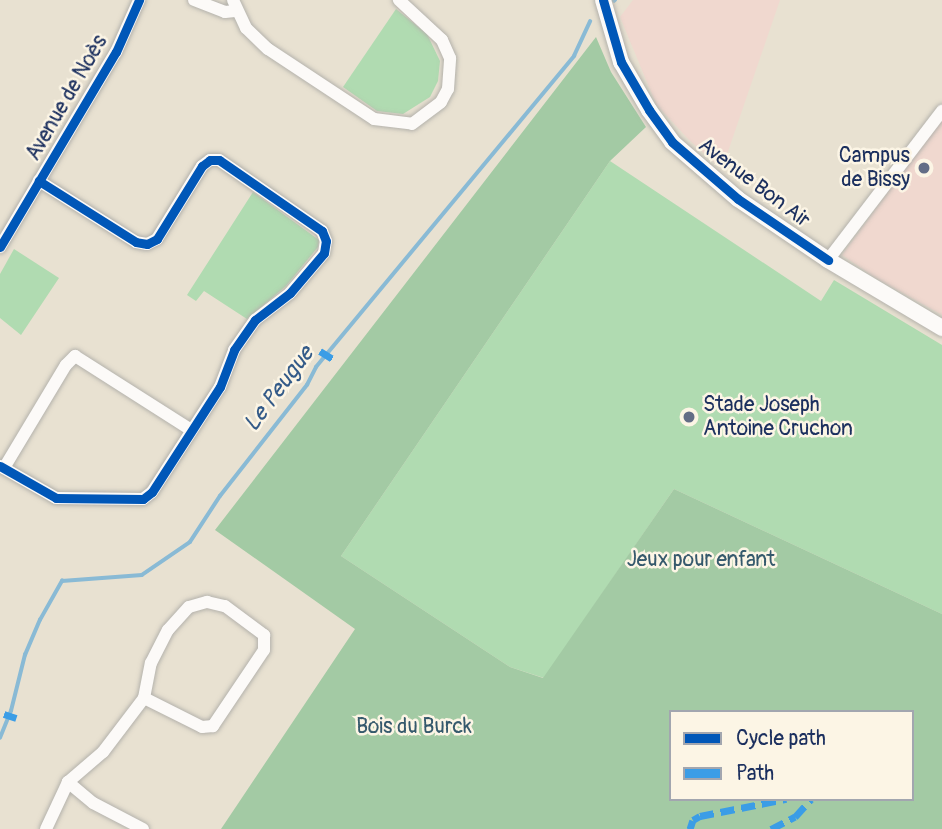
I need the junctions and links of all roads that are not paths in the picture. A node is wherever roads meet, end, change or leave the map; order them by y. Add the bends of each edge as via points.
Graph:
1 (139, 0) edge
2 (194, 0) edge
3 (400, 0) edge
4 (603, 0) edge
5 (234, 5) edge
6 (942, 111) edge
7 (39, 181) junction
8 (0, 247) edge
9 (828, 260) junction
10 (942, 328) edge
11 (191, 430) junction
12 (2, 467) edge
13 (144, 698) junction
14 (68, 782) junction
15 (46, 829) edge
16 (143, 829) edge

1 - 7 street, Avenue de Noès via 116,52
2 - 5 street via 225,12
3 - 5 street via 442,40 450,58 448,89 441,102 412,124 374,119 268,48 246,28
4 - 9 main road, Avenue Bon Air via 621,62 672,142 738,199
6 - 9 street
7 - 8 street, Avenue de Noès
7 - 11 street via 136,242 147,244 157,239 202,166 219,160 322,231 324,253 290,293 255,320
9 - 10 main road, Avenue Bon Air
11 - 12 street via 143,499 56,498
11 - 12 street via 75,356
13 - 13 street via 151,663 168,630 189,607 207,601 225,606 264,635 264,650 213,726 202,727
13 - 14 street via 103,752
14 - 15 street
14 - 16 street via 93,803

